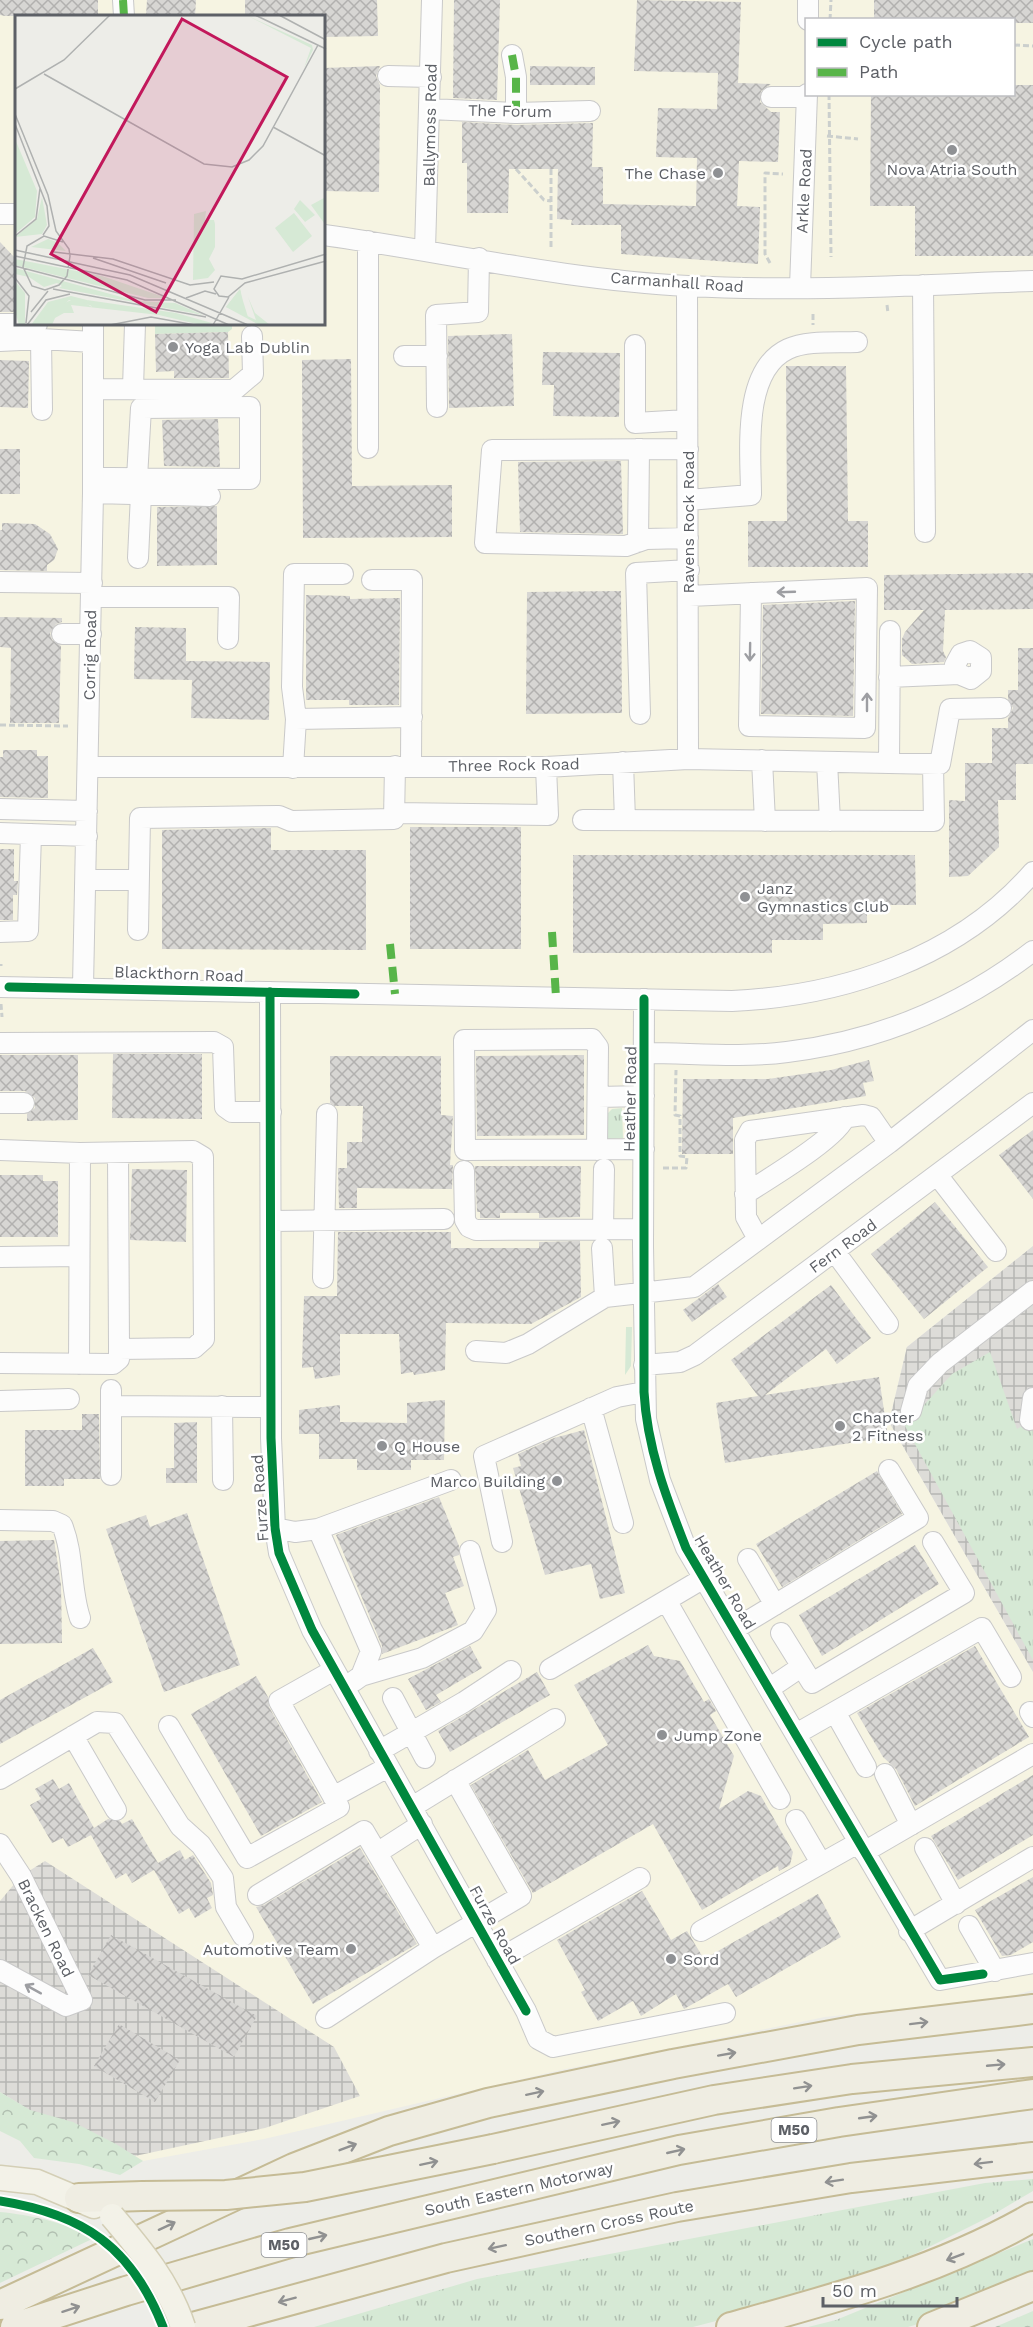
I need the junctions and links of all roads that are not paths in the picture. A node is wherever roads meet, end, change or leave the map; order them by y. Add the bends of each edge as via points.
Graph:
1 (432, 0) edge
2 (808, 0) edge
3 (808, 18) edge
4 (512, 55) dead end
5 (388, 76) dead end
6 (431, 77) junction
7 (807, 96) edge
8 (771, 97) dead end
9 (430, 109) junction
10 (590, 111) dead end
11 (516, 113) junction
12 (326, 235) edge
13 (368, 241) junction
14 (425, 250) junction
15 (479, 258) junction
16 (1033, 282) edge
17 (922, 285) junction
18 (687, 286) junction
19 (800, 288) junction
20 (135, 326) edge
21 (36, 329) edge
22 (93, 333) edge
23 (252, 336) dead end
24 (0, 341) edge
25 (857, 342) dead end
26 (635, 345) dead end
27 (404, 356) dead end
28 (436, 356) junction
29 (93, 388) junction
30 (133, 388) junction
31 (437, 407) dead end
32 (42, 410) dead end
33 (687, 420) junction
34 (368, 448) dead end
35 (639, 449) junction
36 (688, 449) junction
37 (93, 486) junction
38 (139, 486) junction
39 (210, 496) dead end
40 (688, 500) junction
41 (925, 532) dead end
42 (688, 538) junction
43 (638, 542) junction
44 (138, 558) dead end
45 (689, 570) junction
46 (343, 574) dead end
47 (372, 580) dead end
48 (0, 582) edge
49 (91, 590) junction
50 (751, 593) junction
51 (689, 596) junction
52 (890, 630) dead end
53 (62, 634) dead end
54 (91, 634) junction
55 (228, 639) dead end
56 (958, 674) dead end
57 (889, 677) junction
58 (1001, 708) dead end
59 (640, 714) dead end
60 (412, 717) junction
61 (296, 719) junction
62 (688, 759) junction
63 (762, 760) junction
64 (623, 762) junction
65 (827, 762) junction
66 (889, 763) junction
67 (936, 764) junction
68 (403, 766) junction
69 (88, 767) junction
70 (546, 767) junction
71 (293, 768) junction
72 (0, 809) edge
73 (87, 811) junction
74 (394, 813) junction
75 (583, 820) dead end
76 (625, 820) junction
77 (765, 821) junction
78 (830, 821) junction
79 (0, 833) edge
80 (31, 834) junction
81 (87, 836) junction
82 (1033, 872) edge
83 (86, 880) junction
84 (138, 880) junction
85 (138, 930) dead end
86 (0, 932) edge
87 (1033, 951) edge
88 (83, 986) junction
89 (270, 992) junction
90 (1, 994) edge
91 (644, 999) junction
92 (1033, 1030) edge
93 (0, 1043) edge
94 (646, 1053) junction
95 (644, 1096) junction
96 (598, 1097) junction
97 (0, 1103) edge
98 (24, 1103) dead end
99 (1033, 1103) edge
100 (271, 1112) junction
101 (327, 1114) dead end
102 (845, 1117) junction
103 (889, 1143) junction
104 (644, 1149) junction
105 (0, 1150) edge
106 (597, 1150) junction
107 (80, 1153) junction
108 (118, 1153) junction
109 (604, 1169) dead end
110 (464, 1171) dead end
111 (938, 1176) junction
112 (745, 1194) junction
113 (444, 1219) dead end
114 (323, 1220) junction
115 (272, 1221) junction
116 (643, 1229) junction
117 (602, 1238) junction
118 (758, 1239) junction
119 (996, 1251) dead end
120 (835, 1252) junction
121 (79, 1256) junction
122 (0, 1257) edge
123 (323, 1278) dead end
124 (1033, 1291) edge
125 (643, 1292) junction
126 (604, 1297) junction
127 (888, 1324) dead end
128 (119, 1349) junction
129 (476, 1351) dead end
130 (0, 1363) edge
131 (79, 1364) junction
132 (644, 1365) junction
133 (644, 1392) junction
134 (1033, 1398) edge
135 (69, 1399) dead end
136 (0, 1401) edge
137 (222, 1406) junction
138 (270, 1407) junction
139 (591, 1408) junction
140 (911, 1411) dead end
141 (1030, 1420) dead end
142 (889, 1470) dead end
143 (111, 1475) dead end
144 (223, 1480) dead end
145 (451, 1480) dead end
146 (0, 1520) edge
147 (623, 1523) dead end
148 (275, 1528) junction
149 (318, 1529) junction
150 (502, 1542) dead end
151 (933, 1542) dead end
152 (470, 1551) dead end
153 (748, 1559) dead end
154 (704, 1578) junction
155 (667, 1602) junction
156 (775, 1605) junction
157 (80, 1618) dead end
158 (735, 1629) junction
159 (781, 1633) dead end
160 (801, 1667) junction
161 (550, 1669) dead end
162 (511, 1671) dead end
163 (361, 1676) junction
164 (1011, 1677) dead end
165 (339, 1679) junction
166 (770, 1688) junction
167 (393, 1698) dead end
168 (835, 1712) junction
169 (555, 1719) dead end
170 (169, 1726) dead end
171 (411, 1731) junction
172 (796, 1734) junction
173 (73, 1736) junction
174 (1033, 1754) edge
175 (425, 1758) dead end
176 (383, 1759) junction
177 (866, 1767) dead end
178 (885, 1774) dead end
179 (0, 1779) edge
180 (455, 1780) junction
181 (333, 1797) junction
182 (780, 1799) dead end
183 (116, 1810) dead end
184 (417, 1816) junction
185 (796, 1820) dead end
186 (911, 1825) junction
187 (0, 1844) edge
188 (861, 1848) junction
189 (925, 1848) dead end
190 (377, 1852) junction
191 (1033, 1857) edge
192 (821, 1863) junction
193 (640, 1878) dead end
194 (258, 1895) dead end
195 (956, 1904) junction
196 (477, 1924) junction
197 (969, 1926) dead end
198 (702, 1931) dead end
199 (909, 1931) junction
200 (243, 1936) dead end
201 (434, 1948) junction
202 (497, 1960) junction
203 (1033, 1963) edge
204 (0, 1970) edge
205 (989, 1972) junction
206 (1033, 2009) edge
207 (725, 2013) dead end
208 (326, 2018) dead end
209 (1033, 2062) edge
210 (1033, 2094) edge
211 (1033, 2157) edge
212 (0, 2170) edge
213 (0, 2178) edge
214 (37, 2182) junction
215 (79, 2198) junction
216 (1033, 2217) edge
217 (1033, 2286) edge
218 (0, 2305) edge
219 (15, 2327) edge
220 (183, 2327) edge
221 (193, 2327) edge
222 (731, 2327) edge
223 (932, 2327) edge

1 - 6 street, Ballymoss Road
2 - 3 street
4 - 11 street
5 - 6 street
6 - 9 street, Ballymoss Road
7 - 8 street
7 - 19 street, Arkle Road
9 - 11 street, The Forum
9 - 14 street, Ballymoss Road
10 - 11 street, The Forum
12 - 13 street, Carmanhall Road
13 - 14 street, Carmanhall Road
13 - 34 street
14 - 15 street, Carmanhall Road
15 - 18 street, Carmanhall Road via 561,273
15 - 28 street via 478,312 436,315
16 - 17 street, Carmanhall Road
17 - 19 street, Carmanhall Road
17 - 41 street
18 - 19 street, Carmanhall Road
18 - 33 street, Ravens Rock Road
20 - 30 street
21 - 22 street
21 - 24 street
21 - 32 street
22 - 29 street, Corrig Road
23 - 30 street via 253,374 234,390
25 - 40 street via 803,345 787,349 770,363 751,414 751,495
26 - 33 street via 635,423
27 - 28 street
28 - 31 street
29 - 30 street
29 - 37 street, Corrig Road
33 - 36 street, Ravens Rock Road
35 - 36 street
35 - 43 street
35 - 43 street via 492,450 485,543 626,546
36 - 40 street, Ravens Rock Road
37 - 38 street
37 - 49 street, Corrig Road
38 - 38 street via 141,408 250,406 250,479
38 - 39 street
38 - 44 street
40 - 42 street, Ravens Rock Road
42 - 43 street via 646,538
42 - 45 street, Ravens Rock Road
45 - 51 street, Ravens Rock Road
45 - 59 street via 636,573
46 - 61 street via 294,574 292,687
47 - 60 street via 412,580
48 - 49 street
49 - 54 street, Corrig Road
49 - 55 street via 229,597
50 -> 50 street via 749,726 865,728 867,588
50 - 51 street
51 - 62 street, Ravens Rock Road
52 - 57 street
53 - 54 street
54 - 69 street, Corrig Road
56 - 57 street
57 - 66 street
58 - 67 street via 950,709
60 - 61 street
60 - 68 street
61 - 71 street
62 - 63 street, Three Rock Road
62 - 64 street, Three Rock Road
63 - 65 street, Three Rock Road
63 - 77 street
64 - 70 street, Three Rock Road
64 - 76 street
65 - 66 street, Three Rock Road
65 - 78 street
66 - 67 street, Three Rock Road
67 - 78 street via 934,821
68 - 70 street, Three Rock Road
68 - 71 street, Three Rock Road
68 - 74 street
69 - 71 street, Three Rock Road
69 - 73 street, Corrig Road
70 - 74 street via 548,815
72 - 73 street
73 - 81 street, Corrig Road
74 - 84 street via 394,819 140,818
75 - 76 street
76 - 77 street
77 - 78 street
79 - 80 street
80 - 81 street
80 - 86 street via 28,931
81 - 83 street, Corrig Road
82 - 91 street, Blackthorn Road via 1001,907 945,945 866,979 776,999
83 - 84 street
83 - 88 street, Corrig Road
84 - 85 street
87 - 94 street via 968,996 912,1021 863,1036 786,1052
88 - 89 street, Blackthorn Road
88 - 90 street, Blackthorn Road
89 - 91 street, Blackthorn Road
89 - 100 street, Furze Road
91 - 94 street, Heather Road
92 - 103 street
93 - 100 street via 214,1042 223,1047 225,1107 231,1112
94 - 95 street, Heather Road
95 - 96 street
95 - 104 street, Heather Road
96 - 106 street
96 - 106 street via 598,1047 592,1039 464,1040 465,1150
97 - 98 street
99 - 111 street, Fern Road
100 - 115 street, Furze Road
101 - 114 street
102 - 103 street via 871,1117
102 - 112 street via 836,1131
102 - 112 street via 750,1131 746,1140
103 - 118 street
104 - 106 street
104 - 116 street, Heather Road
105 - 107 street
107 - 108 street
107 - 121 street
108 - 128 street
108 - 128 street via 193,1151 204,1162 204,1339 194,1348
109 - 117 street
110 - 117 street via 465,1220 469,1227
111 - 119 street
111 - 120 street, Fern Road
112 - 118 street via 746,1217
113 - 114 street
114 - 115 street
114 - 123 street
115 - 138 street, Furze Road
116 - 117 street
116 - 125 street, Heather Road
117 - 126 street
118 - 125 street via 694,1287
120 - 127 street
120 - 132 street, Fern Road via 688,1359
121 - 122 street
121 - 131 street
124 - 140 street via 940,1363 918,1386
125 - 126 street
125 - 132 street, Heather Road
126 - 129 street via 507,1353
128 - 131 street via 119,1359 113,1364
130 - 131 street
132 - 133 street, Heather Road
133 - 139 street via 617,1397
133 - 154 street, Heather Road via 660,1480 686,1548
134 - 141 street
135 - 136 street
137 - 138 street
137 - 143 street via 111,1398
137 - 144 street
138 - 148 street, Furze Road
139 - 147 street
139 - 150 street via 484,1456
142 - 156 street via 918,1518
145 - 149 street
146 - 157 street via 53,1521 62,1525
148 - 149 street via 295,1532
148 - 165 street, Furze Road via 279,1553
149 - 163 street via 371,1651
151 - 160 street via 964,1593 812,1683
152 - 163 street via 486,1610 473,1631 422,1658
153 - 156 street
154 - 155 street
154 - 158 street, Heather Road
155 - 161 street
155 - 182 street
156 - 158 street
158 - 166 street, Heather Road
159 - 160 street
160 - 166 street
162 - 171 street
163 - 165 street
164 - 168 street via 982,1628
165 - 176 street, Furze Road
165 - 181 street via 279,1701
166 - 172 street, Heather Road
167 - 171 street
168 - 172 street
168 - 177 street
169 - 180 street
170 - 181 street via 247,1858 339,1807
171 - 175 street
171 - 176 street
172 - 188 street, Heather Road
173 - 179 street
173 - 183 street
173 - 200 street via 104,1721 119,1726 180,1826 201,1845 223,1878 226,1907
174 - 186 street
176 - 181 street
176 - 184 street, Furze Road
178 - 186 street
180 - 184 street
180 - 196 street via 521,1896
184 - 190 street
184 - 196 street, Furze Road
185 - 192 street
186 - 188 street
187 -> 204 street, Bracken Road via 21,1876 82,2000 66,2006
188 - 192 street
188 - 199 street, Heather Road
189 - 195 street
190 - 194 street via 364,1832
190 - 201 street
191 - 195 street
192 - 198 street
193 - 202 street
195 - 199 street
196 - 201 street
196 - 202 street, Furze Road
197 - 205 street
199 - 205 street, Heather Road via 940,1980
201 - 208 street
202 - 207 street, Furze Road via 538,2039 553,2047
203 - 205 street
218 -> 206 highway via 294,2168 400,2128 488,2103 673,2064 858,2031
215 -> 209 highway, bridge via 226,2195 305,2187 714,2100 852,2079
219 -> 210 highway, South Eastern Motorway / M50 via 290,2243 679,2150
211 -> 221 highway, Southern Cross Route via 851,2178 677,2207 446,2258
212 - 214 main road
213 - 214 main road
214 - 215 main road
215 - 220 main road, bridge via 112,2216 148,2258
216 -> 222 highway via 974,2249 896,2280
217 - 223 highway

